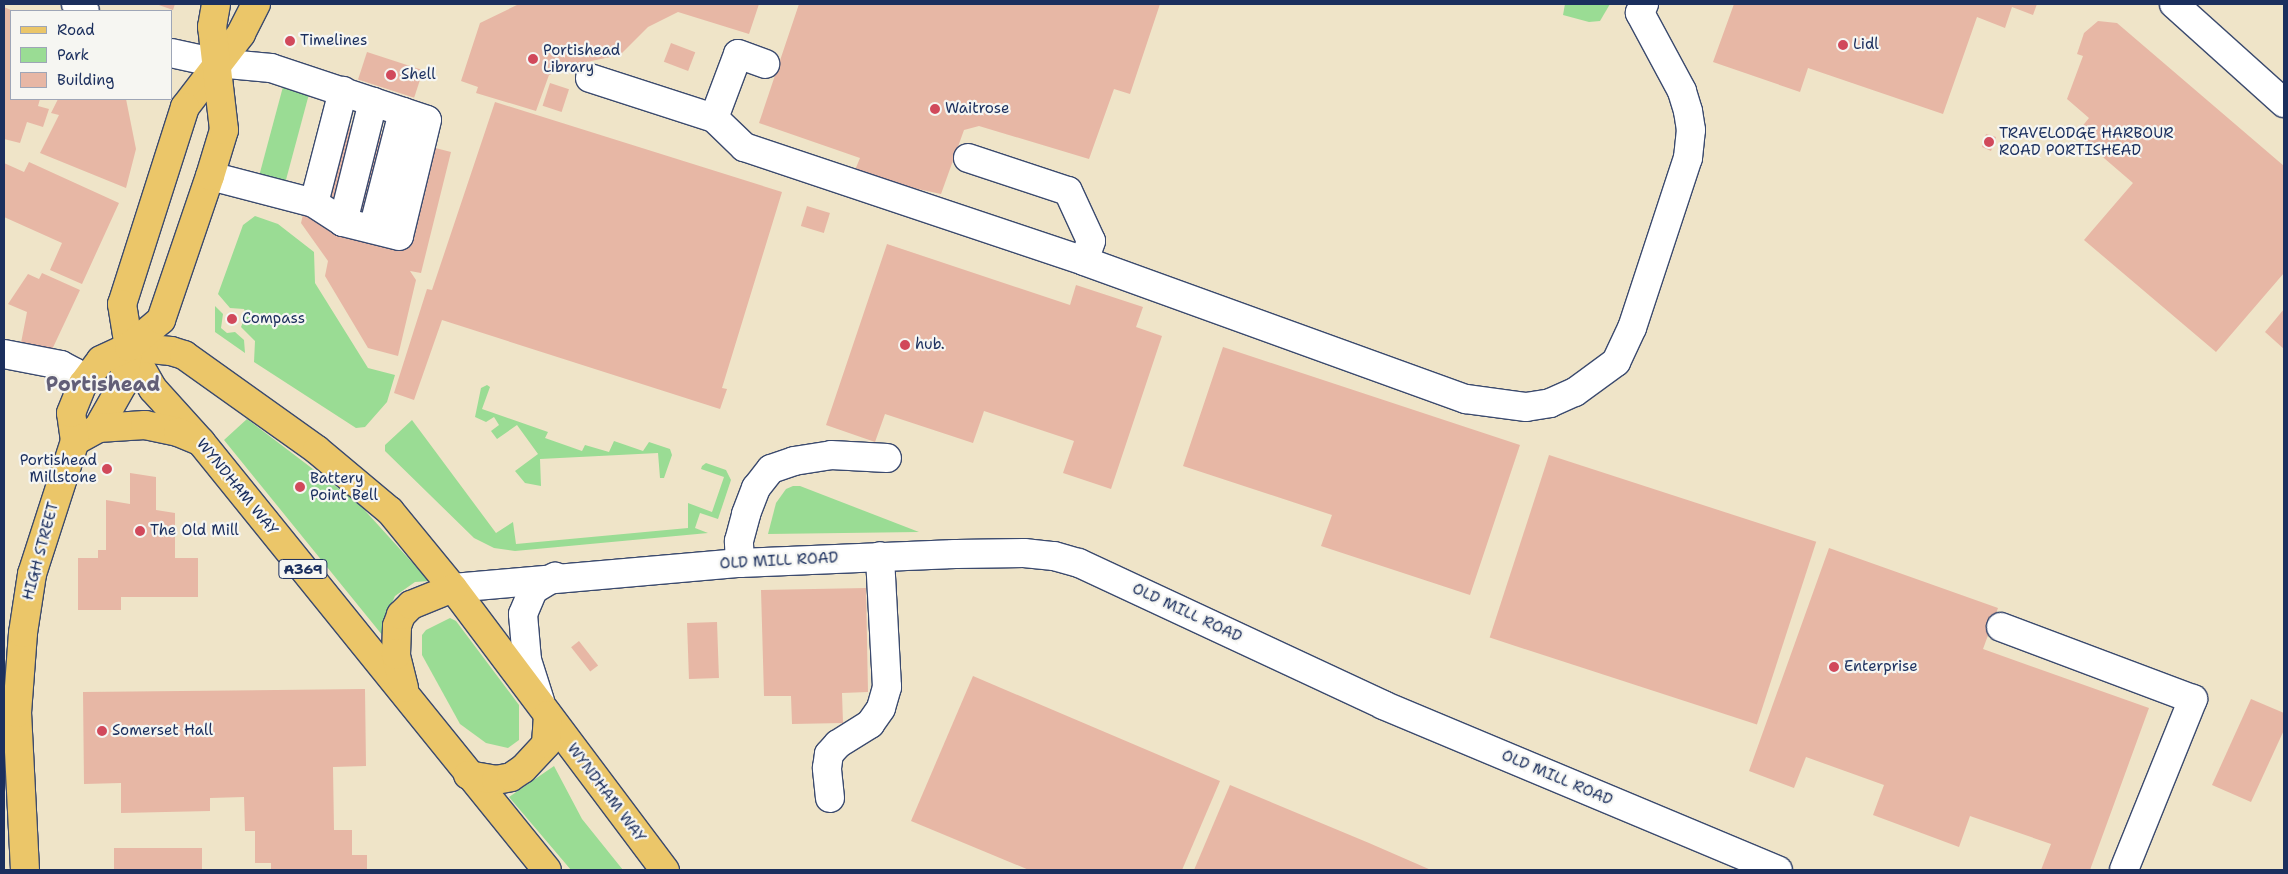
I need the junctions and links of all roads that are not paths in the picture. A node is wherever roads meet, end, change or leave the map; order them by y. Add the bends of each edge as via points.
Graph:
1 (216, 4) edge
2 (256, 4) edge
3 (1644, 4) edge
4 (2174, 4) edge
5 (172, 53) edge
6 (216, 63) junction
7 (764, 64) dead end
8 (590, 78) dead end
9 (343, 92) junction
10 (373, 102) junction
11 (2284, 103) edge
12 (714, 118) junction
13 (968, 158) dead end
14 (210, 176) junction
15 (314, 203) junction
16 (343, 222) junction
17 (1084, 261) junction
18 (129, 347) junction
19 (4, 354) edge
20 (83, 384) junction
21 (86, 434) junction
22 (201, 442) junction
23 (887, 458) dead end
24 (880, 556) junction
25 (740, 563) junction
26 (555, 577) junction
27 (453, 588) junction
28 (2001, 627) dead end
29 (406, 695) junction
30 (545, 710) junction
31 (468, 775) junction
32 (830, 798) dead end
33 (25, 870) edge
34 (546, 870) edge
35 (665, 870) edge
36 (1778, 870) edge
37 (2124, 870) edge

1 - 6 main road via 212,26
2 - 6 main road, WYNDHAM WAY / A369 via 241,34
3 - 17 street via 1640,13 1682,91 1691,130 1689,152 1632,328 1620,354 1599,377 1575,392 1550,403 1526,407 1466,399
4 - 11 street
5 - 6 street
6 - 9 street via 271,68
6 - 14 main road via 224,130
6 - 18 main road, WYNDHAM WAY / A369 via 185,107 129,281 122,304
7 - 12 street via 738,54
8 - 12 street
9 - 10 street
9 - 15 street
10 - 16 street
10 - 16 street via 427,120 399,236
12 - 17 street via 744,147
13 - 17 street via 1068,191 1091,241
14 - 15 street
14 - 18 main road via 161,320
15 - 16 street
18 - 20 main road, HIGH STREET via 101,360
18 - 21 main road, HIGH STREET via 123,384
18 - 22 main road, WYNDHAM WAY / A369 via 152,389
18 - 27 main road, WYNDHAM WAY via 184,355 317,450 390,511
19 - 20 street via 61,365 74,372
20 - 21 main road, HIGH STREET via 71,413
21 - 22 main road via 145,425 178,432
21 - 33 main road, HIGH STREET via 37,555 24,624 17,740
22 - 29 main road, WYNDHAM WAY / A369
23 - 25 street via 831,455 794,461 771,469 756,488 746,514 739,541
24 - 25 street, OLD MILL ROAD
24 - 32 street via 887,687 881,708 870,724 838,744 829,754
24 - 36 street, OLD MILL ROAD via 1024,553 1079,563 1383,705
25 - 26 street, OLD MILL ROAD
26 - 27 street, OLD MILL ROAD
26 - 30 street, OLD MILL ROAD via 533,590 523,614 527,660
27 - 29 main road, WYNDHAM WAY via 411,605 401,615 397,626 396,655
27 - 30 main road, WYNDHAM WAY
28 - 37 street via 2193,699
29 - 31 main road, WYNDHAM WAY / A369
30 - 31 main road, WYNDHAM WAY via 546,744 523,769 511,777 496,780
30 - 35 main road, WYNDHAM WAY
31 - 34 main road, WYNDHAM WAY / A369

